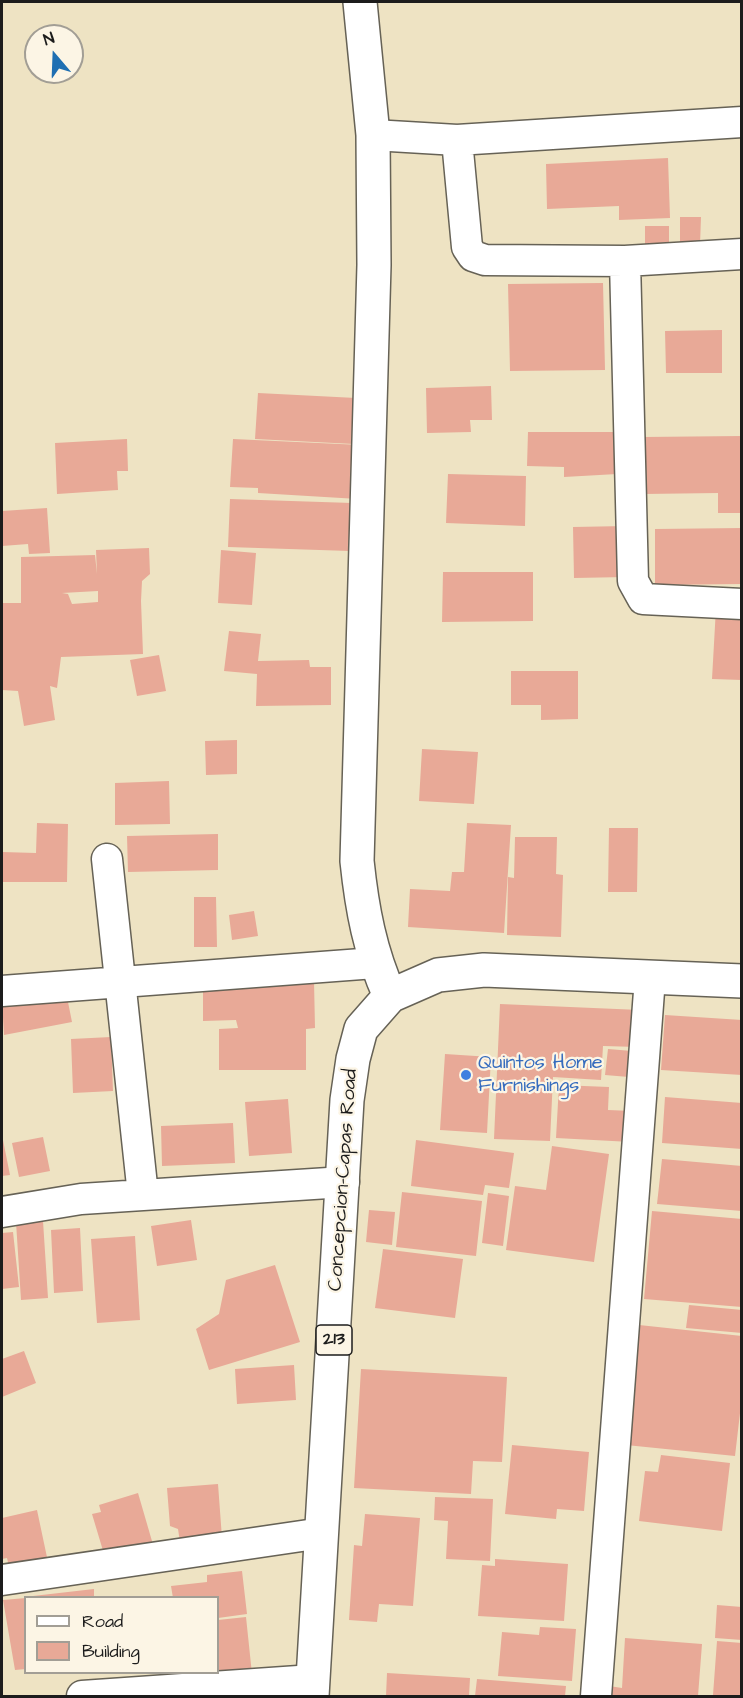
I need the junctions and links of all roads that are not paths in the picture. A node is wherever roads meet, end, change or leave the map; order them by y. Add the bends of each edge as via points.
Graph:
1 (360, 2) edge
2 (741, 122) edge
3 (373, 135) junction
4 (457, 140) junction
5 (741, 254) edge
6 (625, 261) junction
7 (741, 604) edge
8 (107, 859) dead end
9 (375, 963) junction
10 (650, 978) junction
11 (741, 981) edge
12 (121, 982) junction
13 (2, 991) edge
14 (390, 996) junction
15 (344, 1182) junction
16 (143, 1195) junction
17 (2, 1212) edge
18 (322, 1533) junction
19 (2, 1580) edge
20 (313, 1688) edge
21 (82, 1696) edge
22 (596, 1696) edge

1 - 3 main road
2 - 4 street
3 - 4 street
3 - 9 main road via 374,265 357,861 363,915
4 - 6 street via 467,247 473,256 485,260
5 - 6 street
6 - 7 street via 633,580 643,599
8 - 12 street
9 - 12 street
9 - 14 main road
10 - 11 main road, Concepcion-Capas Road / 213
10 - 14 main road, Concepcion-Capas Road / 213 via 484,970 438,975
10 - 22 street
12 - 13 street
12 - 16 street
14 - 15 main road, Concepcion-Capas Road / 213 via 361,1029 353,1059
15 - 16 street
15 - 18 main road, Concepcion-Capas Road / 213
16 - 17 street via 81,1199
18 - 19 street
18 - 20 main road, Concepcion-Capas Road / 213
20 - 21 street

